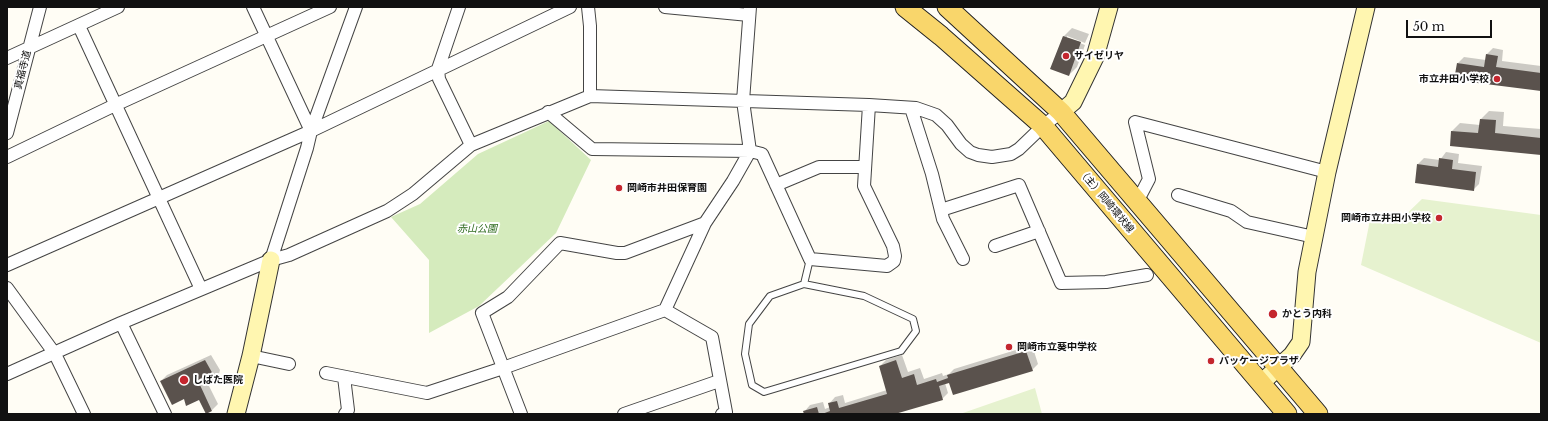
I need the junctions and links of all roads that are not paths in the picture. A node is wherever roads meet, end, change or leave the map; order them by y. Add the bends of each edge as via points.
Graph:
1 (40, 7) edge
2 (118, 7) edge
3 (253, 7) edge
4 (330, 7) edge
5 (356, 7) edge
6 (459, 7) edge
7 (570, 7) edge
8 (588, 7) edge
9 (665, 7) edge
10 (905, 7) edge
11 (947, 7) edge
12 (1109, 7) edge
13 (1366, 7) edge
14 (749, 11) edge
15 (79, 26) junction
16 (266, 37) junction
17 (29, 48) junction
18 (7, 58) edge
19 (438, 69) junction
20 (590, 96) junction
21 (743, 101) junction
22 (115, 105) junction
23 (869, 105) junction
24 (911, 108) junction
25 (548, 112) junction
26 (1061, 112) junction
27 (1043, 126) junction
28 (311, 131) junction
29 (7, 133) edge
30 (471, 145) junction
31 (750, 151) junction
32 (7, 157) edge
33 (865, 167) junction
34 (1327, 172) junction
35 (776, 185) junction
36 (1178, 195) dead end
37 (159, 198) junction
38 (1137, 202) junction
39 (941, 210) junction
40 (705, 223) junction
41 (1039, 232) junction
42 (1314, 237) junction
43 (995, 246) dead end
44 (810, 259) junction
45 (963, 259) dead end
46 (271, 260) junction
47 (7, 265) edge
48 (1147, 275) dead end
49 (804, 284) junction
50 (7, 288) edge
51 (201, 289) junction
52 (665, 310) junction
53 (121, 323) junction
54 (54, 354) junction
55 (251, 356) junction
56 (289, 364) dead end
57 (1279, 367) junction
58 (503, 368) junction
59 (326, 373) dead end
60 (7, 374) edge
61 (344, 376) junction
62 (719, 381) junction
63 (1261, 383) junction
64 (349, 413) edge
65 (84, 414) edge
66 (165, 414) edge
67 (236, 414) edge
68 (521, 414) edge
69 (624, 414) edge
70 (722, 414) edge
71 (1287, 414) edge
72 (1318, 414) edge

1 - 17 street, 真福寺道
2 - 15 street
3 - 16 street
4 - 16 street
5 - 28 street
6 - 19 street
7 - 19 street
8 - 20 street
9 - 14 street
10 - 27 main road, （主）岡崎環状線
11 - 26 main road
12 - 26 street via 1095,57 1073,102
13 - 34 street
14 - 21 street
15 - 17 street
15 - 22 street
16 - 22 street
16 - 28 street
17 - 18 street
17 - 29 street, 真福寺道
19 - 28 street
19 - 30 street via 439,79
20 - 21 street
20 - 25 street
21 - 23 street
21 - 31 street
22 - 32 street
22 - 37 street
23 - 24 street
23 - 33 street
24 - 27 street via 936,115 970,152 992,157 1011,154
24 - 39 street
25 - 30 street
25 - 31 street via 592,149
26 - 27 street
26 - 38 main road
27 - 63 main road, （主）岡崎環状線
28 - 37 street
28 - 46 street
30 - 46 street via 413,194 387,211 289,255
31 - 35 street via 762,154
31 - 40 street
33 - 35 street via 819,167
33 - 44 street via 864,186 893,246 894,261 887,266
34 - 38 street via 1135,122 1149,179
34 - 42 street
35 - 44 street
36 - 42 street via 1231,211 1247,222
37 - 47 street
37 - 51 street
38 - 57 main road
39 - 41 street via 1019,185
39 - 45 street
40 - 52 street
40 - 58 street via 625,253 560,243 508,296 482,313
41 - 43 street
41 - 48 street via 1061,283 1106,282
42 - 57 street via 1306,272 1301,342
44 - 49 lane
46 - 51 street
46 - 55 street
49 - 49 lane via 770,296 749,324 745,354 752,385 764,392 901,351 916,331 912,319 864,296
50 - 54 street
51 - 53 street
52 - 58 street
52 - 62 street via 712,337
53 - 54 street
53 - 66 street
54 - 60 street
54 - 65 street
55 - 56 street
55 - 67 street
57 - 63 street
57 - 72 main road
58 - 61 street via 427,393
58 - 68 street
59 - 61 street
61 - 64 street
62 - 69 street
62 - 70 street via 726,412
63 - 71 main road, （主）岡崎環状線

